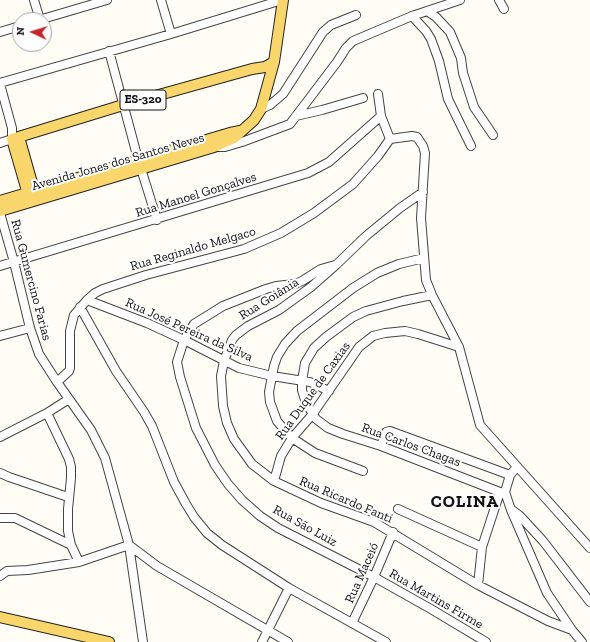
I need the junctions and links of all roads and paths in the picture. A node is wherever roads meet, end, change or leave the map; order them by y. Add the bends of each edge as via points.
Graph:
1 (34, 0) edge
2 (107, 0) edge
3 (161, 0) edge
4 (283, 0) edge
5 (460, 0) edge
6 (499, 0) edge
7 (504, 9) dead end
8 (427, 11) junction
9 (37, 12) edge
10 (356, 15) dead end
11 (52, 16) edge
12 (412, 16) junction
13 (12, 28) edge
14 (0, 32) edge
15 (172, 34) junction
16 (278, 40) junction
17 (109, 51) junction
18 (274, 62) junction
19 (252, 69) junction
20 (0, 83) edge
21 (378, 94) dead end
22 (363, 98) dead end
23 (123, 105) junction
24 (261, 108) junction
25 (296, 116) junction
26 (382, 116) junction
27 (493, 135) dead end
28 (16, 138) junction
29 (390, 139) junction
30 (0, 143) edge
31 (213, 143) junction
32 (471, 146) dead end
33 (140, 164) junction
34 (423, 192) junction
35 (32, 196) junction
36 (0, 201) edge
37 (0, 212) edge
38 (157, 220) junction
39 (424, 258) junction
40 (14, 262) junction
41 (337, 264) junction
42 (0, 266) edge
43 (432, 295) junction
44 (87, 300) junction
45 (80, 308) junction
46 (30, 328) junction
47 (0, 336) edge
48 (184, 340) junction
49 (458, 347) junction
50 (224, 361) junction
51 (272, 376) junction
52 (302, 381) junction
53 (57, 382) junction
54 (329, 391) junction
55 (69, 399) junction
56 (47, 413) junction
57 (312, 415) junction
58 (0, 437) edge
59 (292, 438) junction
60 (381, 446) junction
61 (517, 466) junction
62 (363, 471) dead end
63 (0, 473) edge
64 (510, 476) junction
65 (9, 477) junction
66 (0, 481) edge
67 (274, 481) junction
68 (503, 493) junction
69 (68, 497) junction
70 (398, 509) dead end
71 (511, 510) junction
72 (0, 518) edge
73 (393, 532) junction
74 (71, 545) junction
75 (129, 545) junction
76 (482, 547) junction
77 (590, 548) edge
78 (79, 562) junction
79 (0, 576) edge
80 (374, 578) junction
81 (478, 585) junction
82 (289, 588) junction
83 (590, 602) edge
84 (0, 617) edge
85 (352, 623) junction
86 (572, 630) junction
87 (268, 631) junction
88 (109, 642) edge
89 (143, 642) edge
90 (262, 642) edge
91 (288, 642) edge
92 (386, 642) edge
93 (486, 642) edge
94 (582, 642) edge

1 - 9 street
2 - 11 street
3 - 15 street
4 - 15 street
4 - 16 main road, Avenida Jones dos Santos Neves
5 - 8 street
6 - 7 street
8 - 12 street
8 - 27 street via 450,32 472,101
10 - 24 street via 330,25 283,94 270,105
12 - 25 street via 353,41
12 - 32 street via 431,39 448,99
13 - 14 street
15 - 17 street
16 - 18 main road, Avenida Jones dos Santos Neves
16 - 19 main road via 268,58
17 - 20 street
17 - 23 street
18 - 19 main road, ES-320
18 - 24 main road, Avenida Jones dos Santos Neves
19 - 23 main road, ES-320
20 - 28 street
21 - 26 street
22 - 25 street
23 - 28 main road, ES-320
23 - 33 street
24 - 31 main road, Avenida Jones dos Santos Neves via 254,120 234,138
25 - 31 street via 286,126 229,146
26 - 29 street
26 - 38 street, Rua Manoel Gonçalves via 329,162 308,173
28 - 30 street
28 - 35 main road
29 - 34 street via 412,136 421,141 425,153
29 - 44 street, Rua Reginaldo Melgaco via 353,184 314,213 281,233 229,254 170,268 103,289
31 - 33 main road, Avenida Jones dos Santos Neves
33 - 35 main road, Avenida Jones dos Santos Neves
33 - 38 street
34 - 39 street via 421,218
34 - 41 street, Rua Goiânia via 372,231
35 - 36 main road, Avenida Jones dos Santos Neves
35 - 37 main road, Avenida Jones dos Santos Neves
37 - 40 street, Rua Gumercino Farias
38 - 40 street, Rua Manoel Gonçalves
39 - 43 street via 426,280
39 - 51 street via 399,264 377,274 324,310 285,344 277,357
40 - 42 street, Rua Manoel Gonçalves
40 - 46 street, Rua Gumercino Farias
41 - 48 street, Rua São Luiz via 321,269 295,284 266,289 222,306 194,324
41 - 50 street, Rua Goiânia via 279,310 241,331 232,340
43 - 49 street
43 - 52 street via 386,305 353,317 314,348 305,363
44 - 45 street, Rua Reginaldo Melgaco
44 - 48 street, Rua José Pereira da Silva
45 - 53 street, Rua Reginaldo Melgaco via 70,325 70,368
45 - 82 street via 116,371 152,426 174,482 194,517 222,545
46 - 47 street
46 - 53 street, Rua Gumercino Farias via 39,354
48 - 50 street, Rua José Pereira da Silva
48 - 80 street, Rua São Luiz via 177,362 185,395 196,428 228,484 260,516 278,528
49 - 54 street, Rua Duque de Caxias via 411,332 379,334 359,348
49 - 61 street via 480,425
50 - 51 street, Rua José Pereira da Silva
50 - 67 street, Rua Ricardo Fanti via 221,390 227,423 234,439 252,464
51 - 52 street, Rua José Pereira da Silva
51 - 59 street via 269,392 273,412
52 - 54 street, Rua José Pereira da Silva
52 - 57 street via 303,396
53 - 55 street, Rua Gumercino Farias
54 - 57 street, Rua Duque de Caxias
55 - 56 street
55 - 75 street, Rua Gumercino Farias via 91,430 103,454
56 - 58 street
56 - 69 street via 69,459 72,472
57 - 59 street, Rua Duque de Caxias
57 - 60 street, Rua Carlos Chagas via 328,428
59 - 62 street via 315,453
59 - 67 street, Rua Duque de Caxias via 281,456
60 - 64 street via 386,432 390,431
60 - 68 street, Rua Carlos Chagas
61 - 64 street
61 - 77 street
63 - 65 street
64 - 68 street
65 - 66 street
65 - 69 street
67 - 73 street, Rua Ricardo Fanti via 321,504 374,522
68 - 71 street
68 - 76 street
69 - 74 street
70 - 76 street
71 - 83 street via 543,541
71 - 86 street via 540,580
72 - 74 street via 15,518
73 - 80 street, Rua Maceió
73 - 81 street, Rua Ricardo Fanti
74 - 78 street
75 - 78 street
75 - 87 street via 157,566
75 - 89 street, Rua Gumercino Farias
76 - 81 street
78 - 79 street via 7,571
80 - 85 street, Rua Maceió
80 - 93 street, Rua Martins Firme
81 - 86 street, Rua Ricardo Fanti via 548,621
82 - 85 street
82 - 87 street
84 - 88 main road
85 - 92 street
86 - 94 street
87 - 90 street
87 - 91 street

